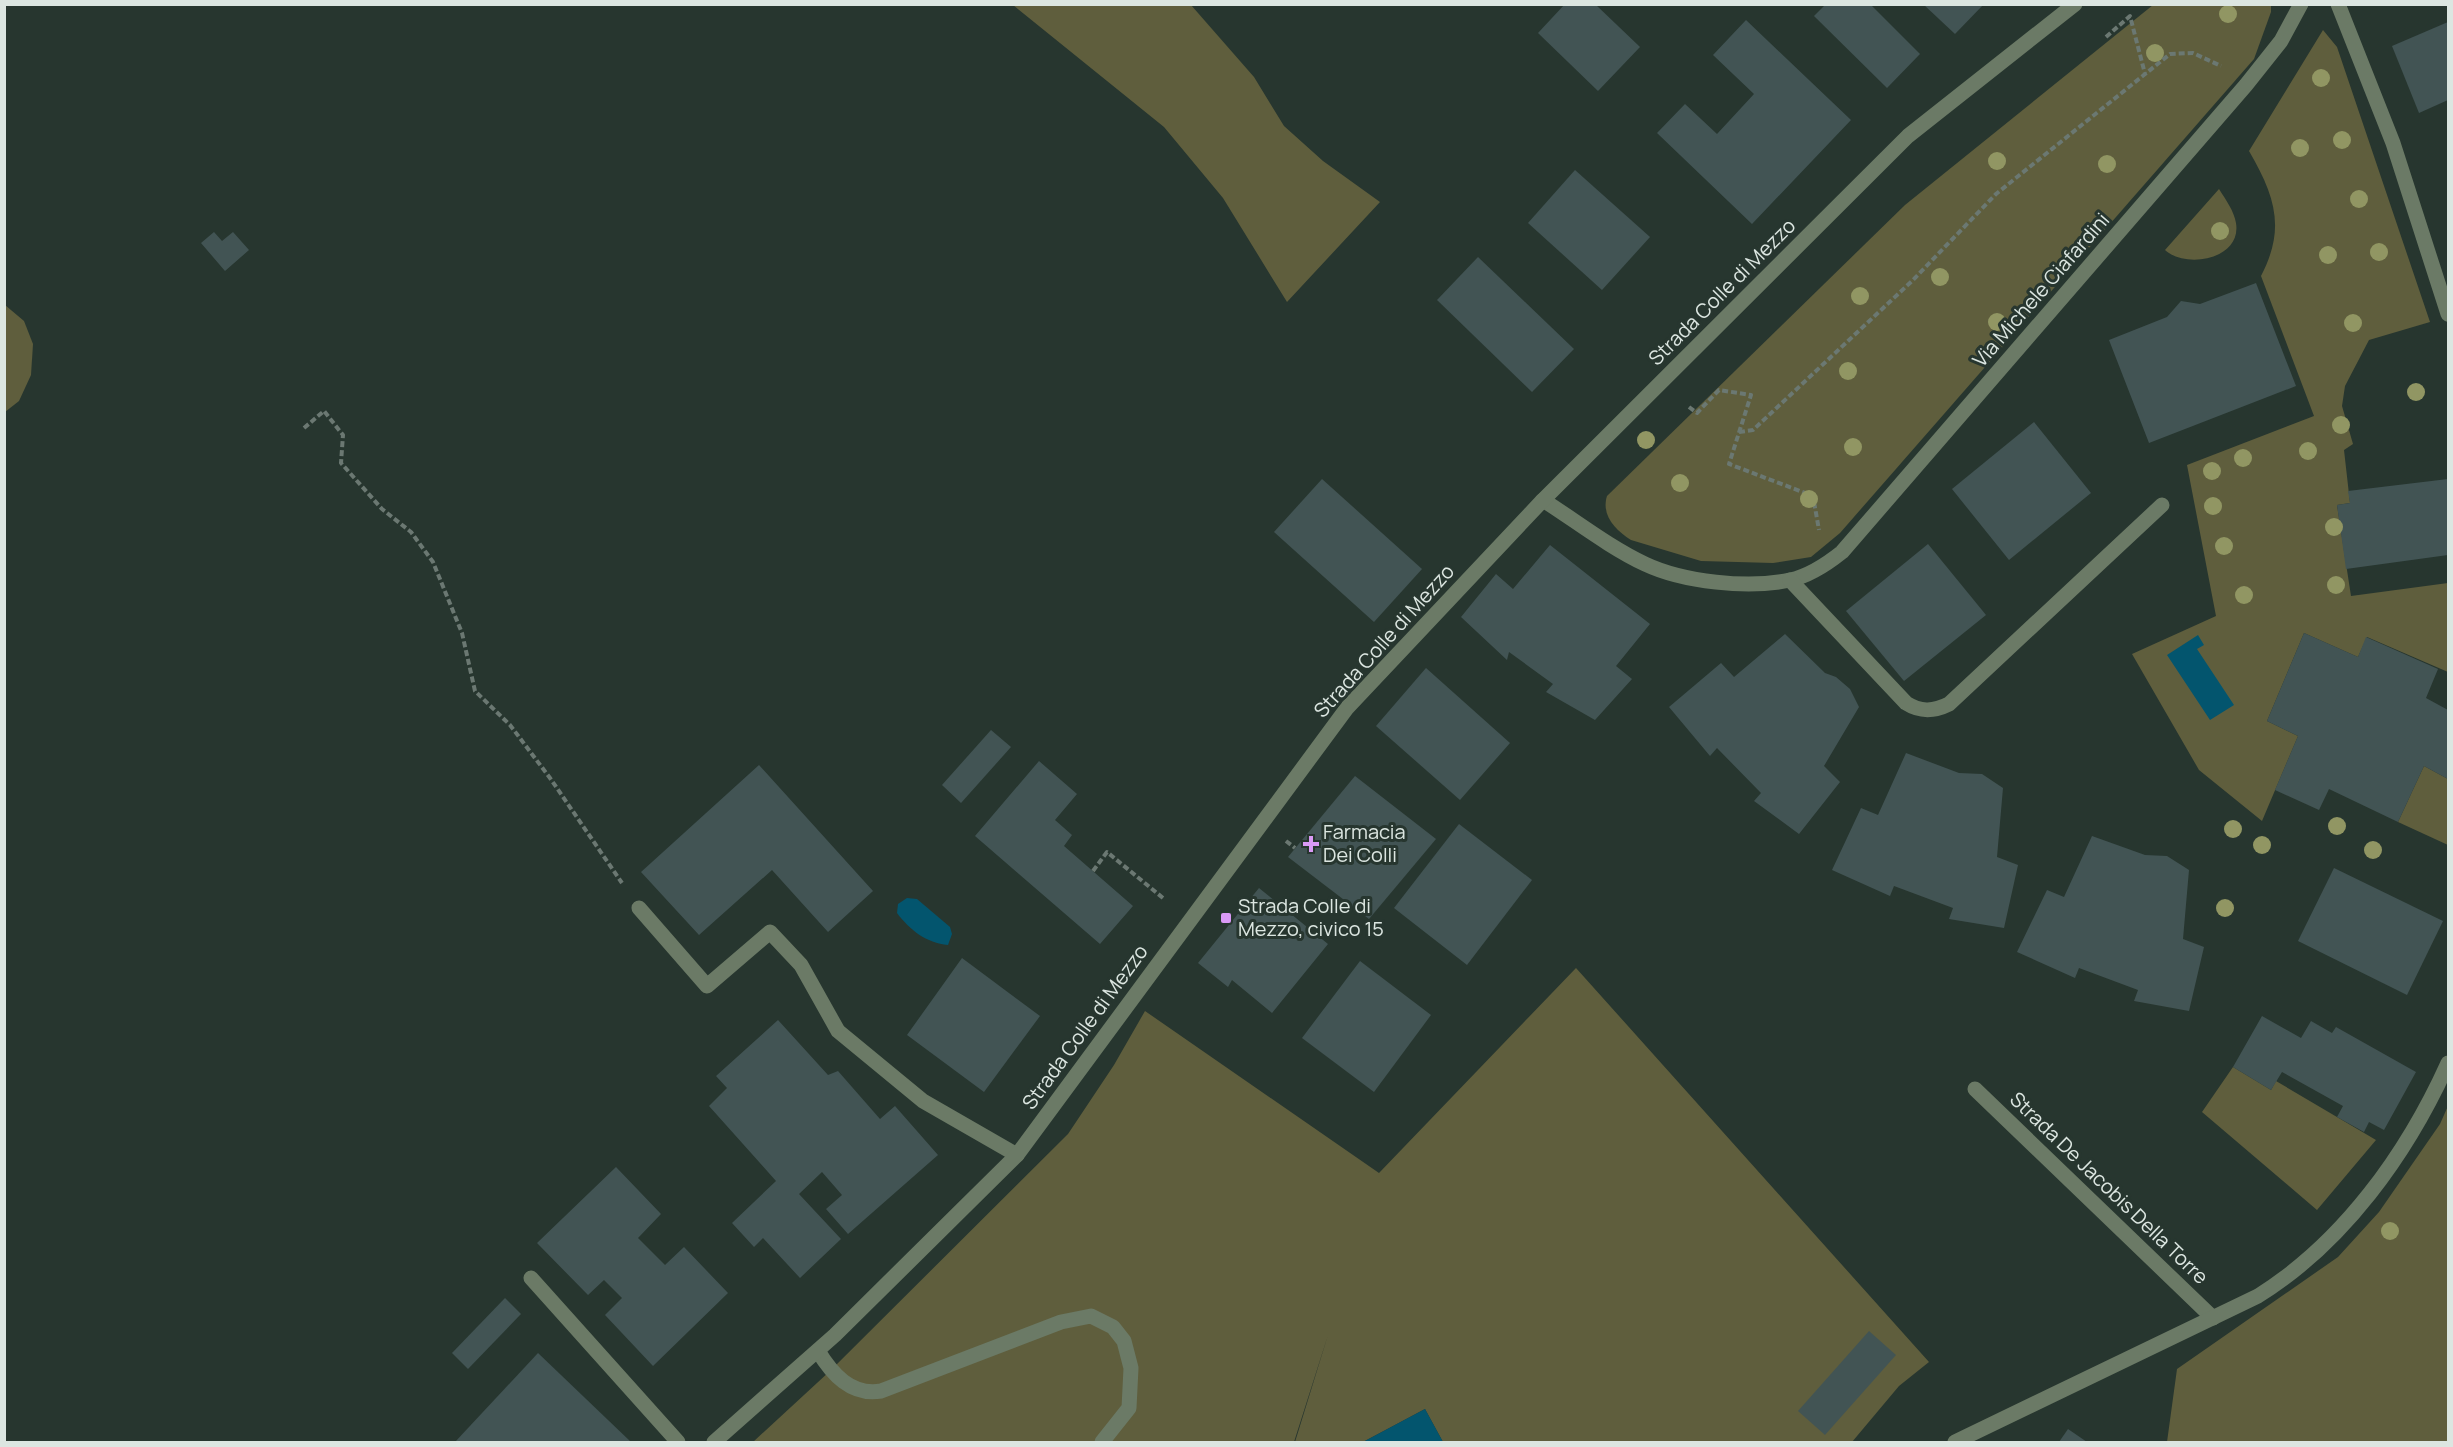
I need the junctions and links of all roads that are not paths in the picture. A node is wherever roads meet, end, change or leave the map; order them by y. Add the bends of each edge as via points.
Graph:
1 (2075, 4) edge
2 (2301, 4) edge
3 (2338, 4) edge
4 (2448, 314) edge
5 (1543, 500) junction
6 (2162, 505) dead end
7 (1790, 580) junction
8 (639, 908) road end
9 (2448, 1063) edge
10 (1975, 1089) dead end
11 (1017, 1155) junction
12 (531, 1278) dead end
13 (2213, 1318) junction
14 (818, 1351) junction
15 (678, 1443) edge
16 (714, 1443) edge
17 (1102, 1443) edge
18 (1955, 1443) edge

1 - 5 street, Strada Colle di Mezzo via 1908,135
2 - 7 street, Via Michele Ciafardini via 2281,40 2246,85 1842,552 1821,568
3 - 4 street via 2393,143
5 - 7 street, Via Michele Ciafardini via 1643,563 1674,575 1720,581
5 - 11 street, Strada Colle di Mezzo via 1347,708
6 - 7 street via 1949,704 1939,709 1914,708 1906,703
8 - 11 street via 707,986 770,932 801,965 838,1031 923,1101
9 - 13 street via 2414,1128 2385,1173 2352,1213 2290,1276
10 - 13 street, Strada De Jacobis Della Torre
11 - 14 street, Strada Colle di Mezzo
12 - 15 street
13 - 18 street
14 - 16 street, Strada Colle di Mezzo
14 - 17 street via 832,1374 868,1393 1061,1322 1091,1316 1113,1327 1124,1341 1131,1368 1129,1408

